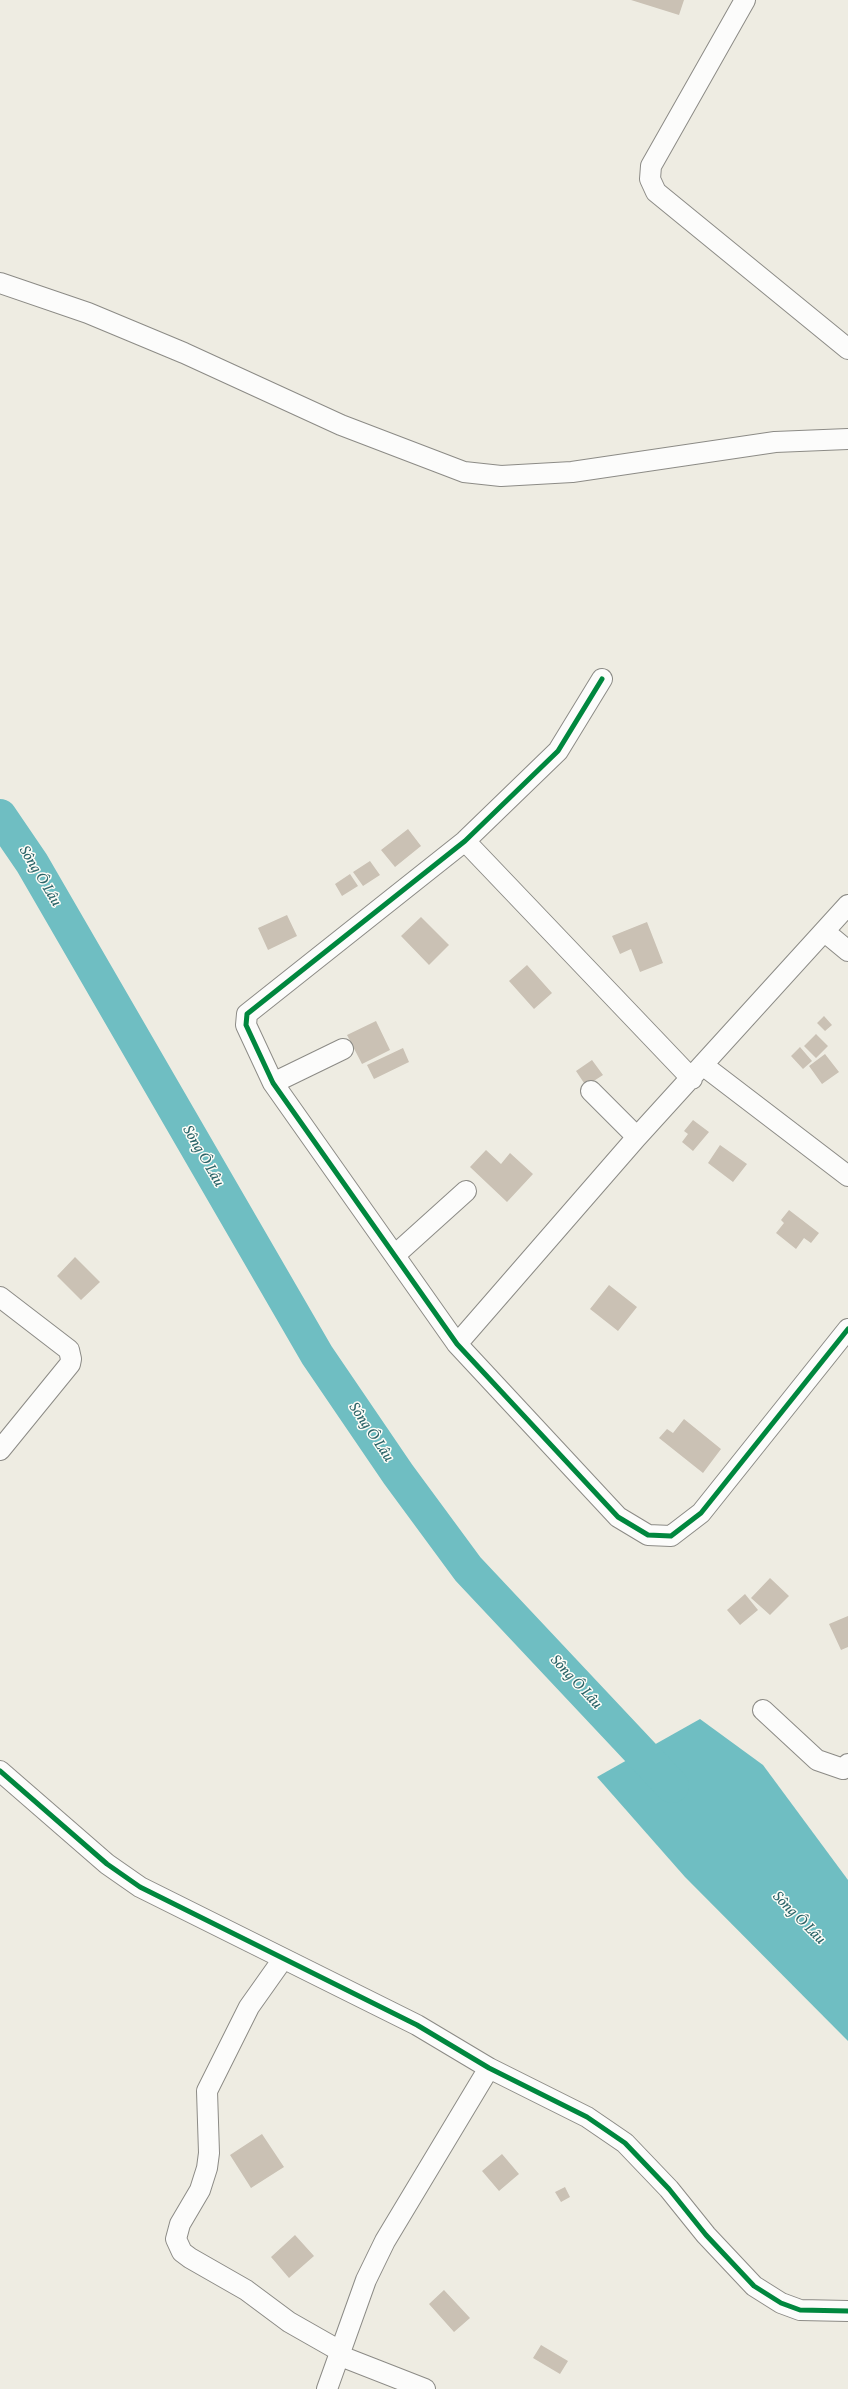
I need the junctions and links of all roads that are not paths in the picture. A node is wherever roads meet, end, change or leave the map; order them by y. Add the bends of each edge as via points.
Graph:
1 (745, 0) edge
2 (0, 283) edge
3 (848, 349) edge
4 (848, 439) edge
5 (602, 679) dead end
6 (465, 841) junction
7 (848, 905) edge
8 (825, 932) junction
9 (848, 951) edge
10 (343, 1049) dead end
11 (698, 1072) junction
12 (273, 1082) junction
13 (591, 1091) dead end
14 (637, 1137) junction
15 (848, 1176) edge
16 (466, 1191) dead end
17 (395, 1255) junction
18 (0, 1297) edge
19 (848, 1329) edge
20 (457, 1344) junction
21 (0, 1450) edge
22 (763, 1710) dead end
23 (848, 1764) edge
24 (0, 1771) edge
25 (283, 1959) junction
26 (489, 2068) junction
27 (848, 2311) edge
28 (339, 2353) junction
29 (327, 2389) edge
30 (425, 2389) edge

1 - 3 street via 651,166 650,179 656,192
2 - 4 street via 95,316 184,353 341,425 464,472 501,476 572,472 775,442
5 - 6 street via 558,751
6 - 11 street
6 - 12 street via 247,1014 246,1025
7 - 8 street
8 - 9 street
8 - 11 street
10 - 12 street
11 - 14 street
11 - 15 street
12 - 17 street
13 - 14 street
14 - 20 street
16 - 17 street
17 - 20 street
18 - 21 street via 69,1350 71,1359 70,1364
19 - 20 street via 701,1512 671,1536 648,1535 618,1517
22 - 23 street via 817,1760 843,1769
24 - 25 street via 107,1864 140,1887
25 - 26 street via 417,2025
25 - 28 street via 249,2007 207,2091 207,2168 200,2190 180,2224 176,2239 182,2252 190,2258 246,2290 289,2322
26 - 27 street via 587,2117 625,2143 754,2286 781,2303 800,2310
26 - 28 street via 385,2241 366,2280
28 - 29 street
28 - 30 street

